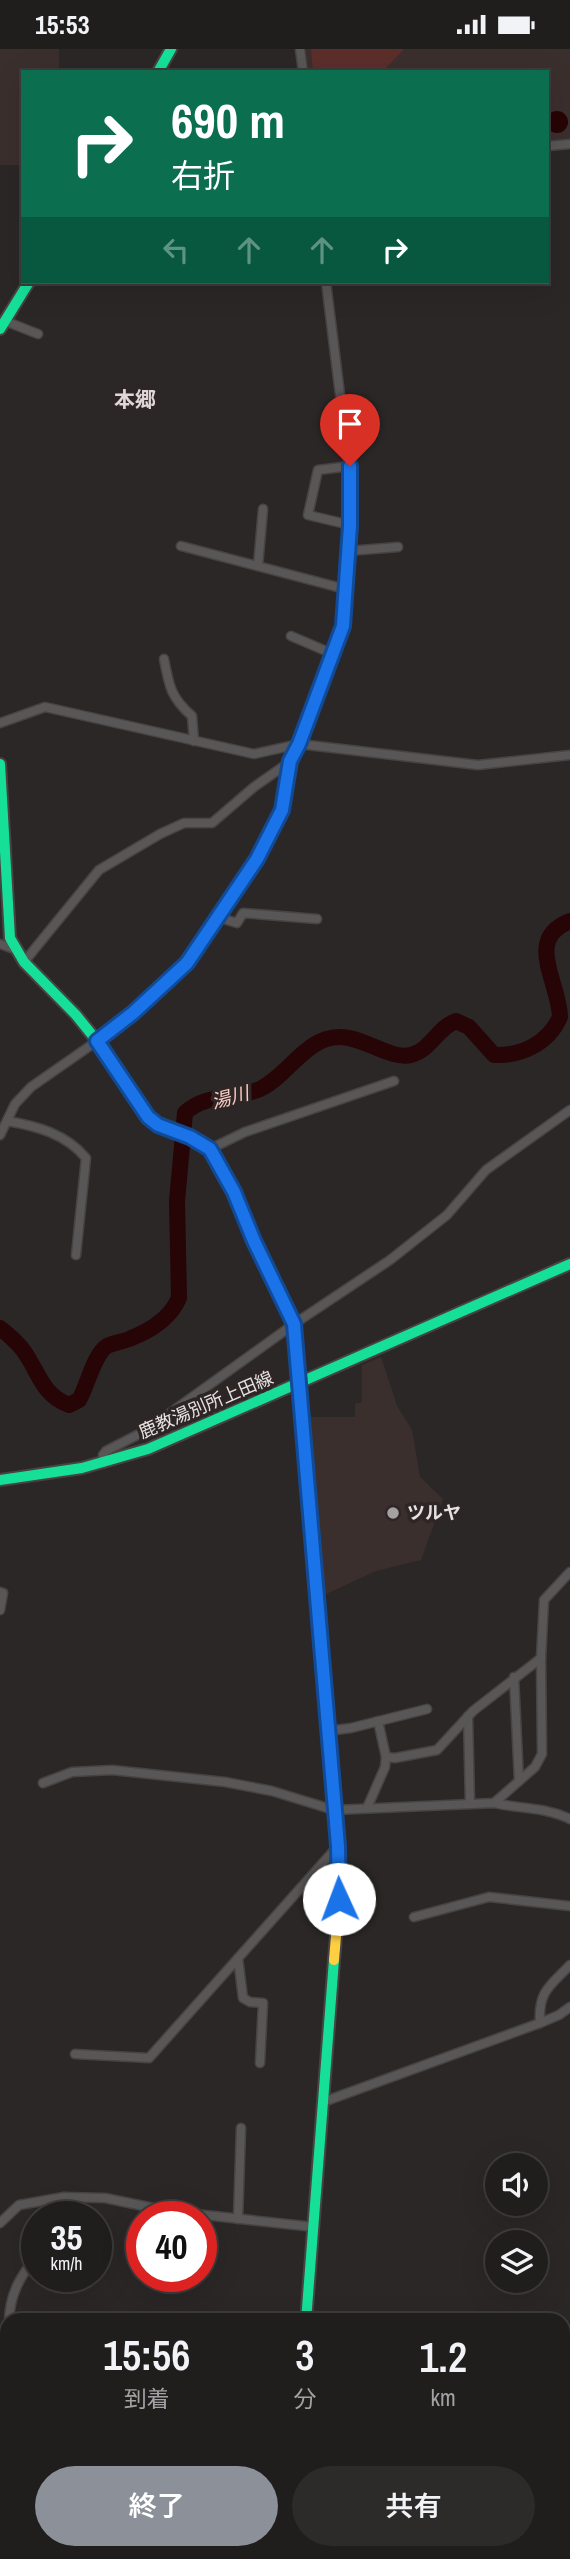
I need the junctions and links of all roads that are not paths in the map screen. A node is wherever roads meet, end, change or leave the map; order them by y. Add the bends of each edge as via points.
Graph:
1 (171, 49) edge
2 (300, 49) edge
3 (159, 70) edge
4 (303, 70) edge
5 (570, 144) edge
6 (549, 145) edge
7 (28, 284) edge
8 (326, 284) edge
9 (3, 325) edge
10 (38, 334) dead end
11 (350, 466) junction
12 (263, 509) dead end
13 (350, 526) junction
14 (181, 546) dead end
15 (398, 547) dead end
16 (348, 551) junction
17 (258, 566) junction
18 (345, 589) junction
19 (291, 636) dead end
20 (333, 654) junction
21 (163, 659) dead end
22 (0, 723) edge
23 (194, 741) junction
24 (299, 744) junction
25 (570, 755) edge
26 (290, 761) junction
27 (0, 764) edge
28 (217, 918) junction
29 (317, 919) dead end
30 (0, 944) edge
31 (17, 950) junction
32 (24, 962) junction
33 (97, 1041) junction
34 (394, 1081) dead end
35 (570, 1110) edge
36 (7, 1121) junction
37 (0, 1135) edge
38 (210, 1149) junction
39 (76, 1255) dead end
40 (570, 1264) edge
41 (294, 1324) junction
42 (299, 1384) junction
43 (104, 1464) junction
44 (0, 1479) edge
45 (570, 1572) edge
46 (0, 1592) edge
47 (0, 1610) edge
48 (541, 1658) junction
49 (514, 1677) junction
50 (427, 1709) dead end
51 (468, 1716) junction
52 (378, 1721) junction
53 (328, 1731) junction
54 (386, 1758) junction
55 (519, 1781) junction
56 (43, 1783) dead end
57 (494, 1803) junction
58 (470, 1804) junction
59 (367, 1808) junction
60 (334, 1810) junction
61 (570, 1819) edge
62 (338, 1846) junction
63 (570, 1906) edge
64 (414, 1917) dead end
65 (238, 1958) junction
66 (570, 1965) edge
67 (570, 2007) edge
68 (540, 2023) junction
69 (75, 2054) dead end
70 (260, 2063) dead end
71 (323, 2102) junction
72 (241, 2128) dead end
73 (64, 2197) junction
74 (64, 2201) edge
75 (239, 2219) junction
76 (0, 2223) edge
77 (314, 2227) junction
78 (21, 2276) edge
79 (9, 2313) edge
80 (307, 2313) edge

1 - 3 street
2 - 4 street
5 - 6 street
7 - 9 street
8 - 11 street
9 - 10 street
11 - 13 street
11 - 13 street via 318,470 308,515
12 - 17 street
13 - 16 street
14 - 17 street
15 - 16 street
16 - 18 street
17 - 18 street
18 - 20 street via 343,626
19 - 20 street
20 - 24 street
21 - 23 street via 178,704 192,716
22 - 23 street via 45,707
23 - 24 street via 254,754
24 - 25 street via 478,765
24 - 26 street
26 - 28 street via 282,810 257,859
26 - 32 street via 212,823 184,824 99,870
27 - 31 street via 10,938
28 - 29 street via 237,923 243,913
28 - 33 street via 187,963
30 - 31 street
31 - 32 street
32 - 33 street
33 - 36 street via 31,1087
33 - 38 street via 148,1117
34 - 38 street via 245,1132
35 - 41 street via 486,1170 429,1231
36 - 37 street
36 - 39 street via 36,1126 74,1145 86,1158
38 - 41 street
40 - 42 street, 鹿教湯別所上田線
41 - 42 street
41 - 43 street via 145,1431 106,1451
42 - 43 street, 鹿教湯別所上田線
42 - 53 street
43 - 44 street, 鹿教湯別所上田線
45 - 48 street via 544,1600
46 - 47 street via 4,1593
48 - 49 street
48 - 55 street via 542,1754
49 - 51 street
49 - 55 street
50 - 52 street
51 - 54 street via 436,1750
51 - 58 street
52 - 53 street
52 - 54 street
53 - 60 street
54 - 59 street
55 - 57 street
56 - 60 street via 72,1772 111,1770 225,1782
57 - 58 street
57 - 61 street via 552,1810
58 - 59 street
59 - 60 street
60 - 62 street
62 - 65 street
62 - 71 street via 337,1935
63 - 64 street via 489,1897
65 - 69 street via 149,2058
65 - 70 street via 243,1998 262,2003
66 - 68 street via 539,2002
67 - 68 street
68 - 71 street
71 - 77 street
72 - 75 street
73 - 74 street
73 - 75 street via 105,2197 168,2211
73 - 76 street via 19,2205
75 - 77 street
77 - 80 street
78 - 79 street

